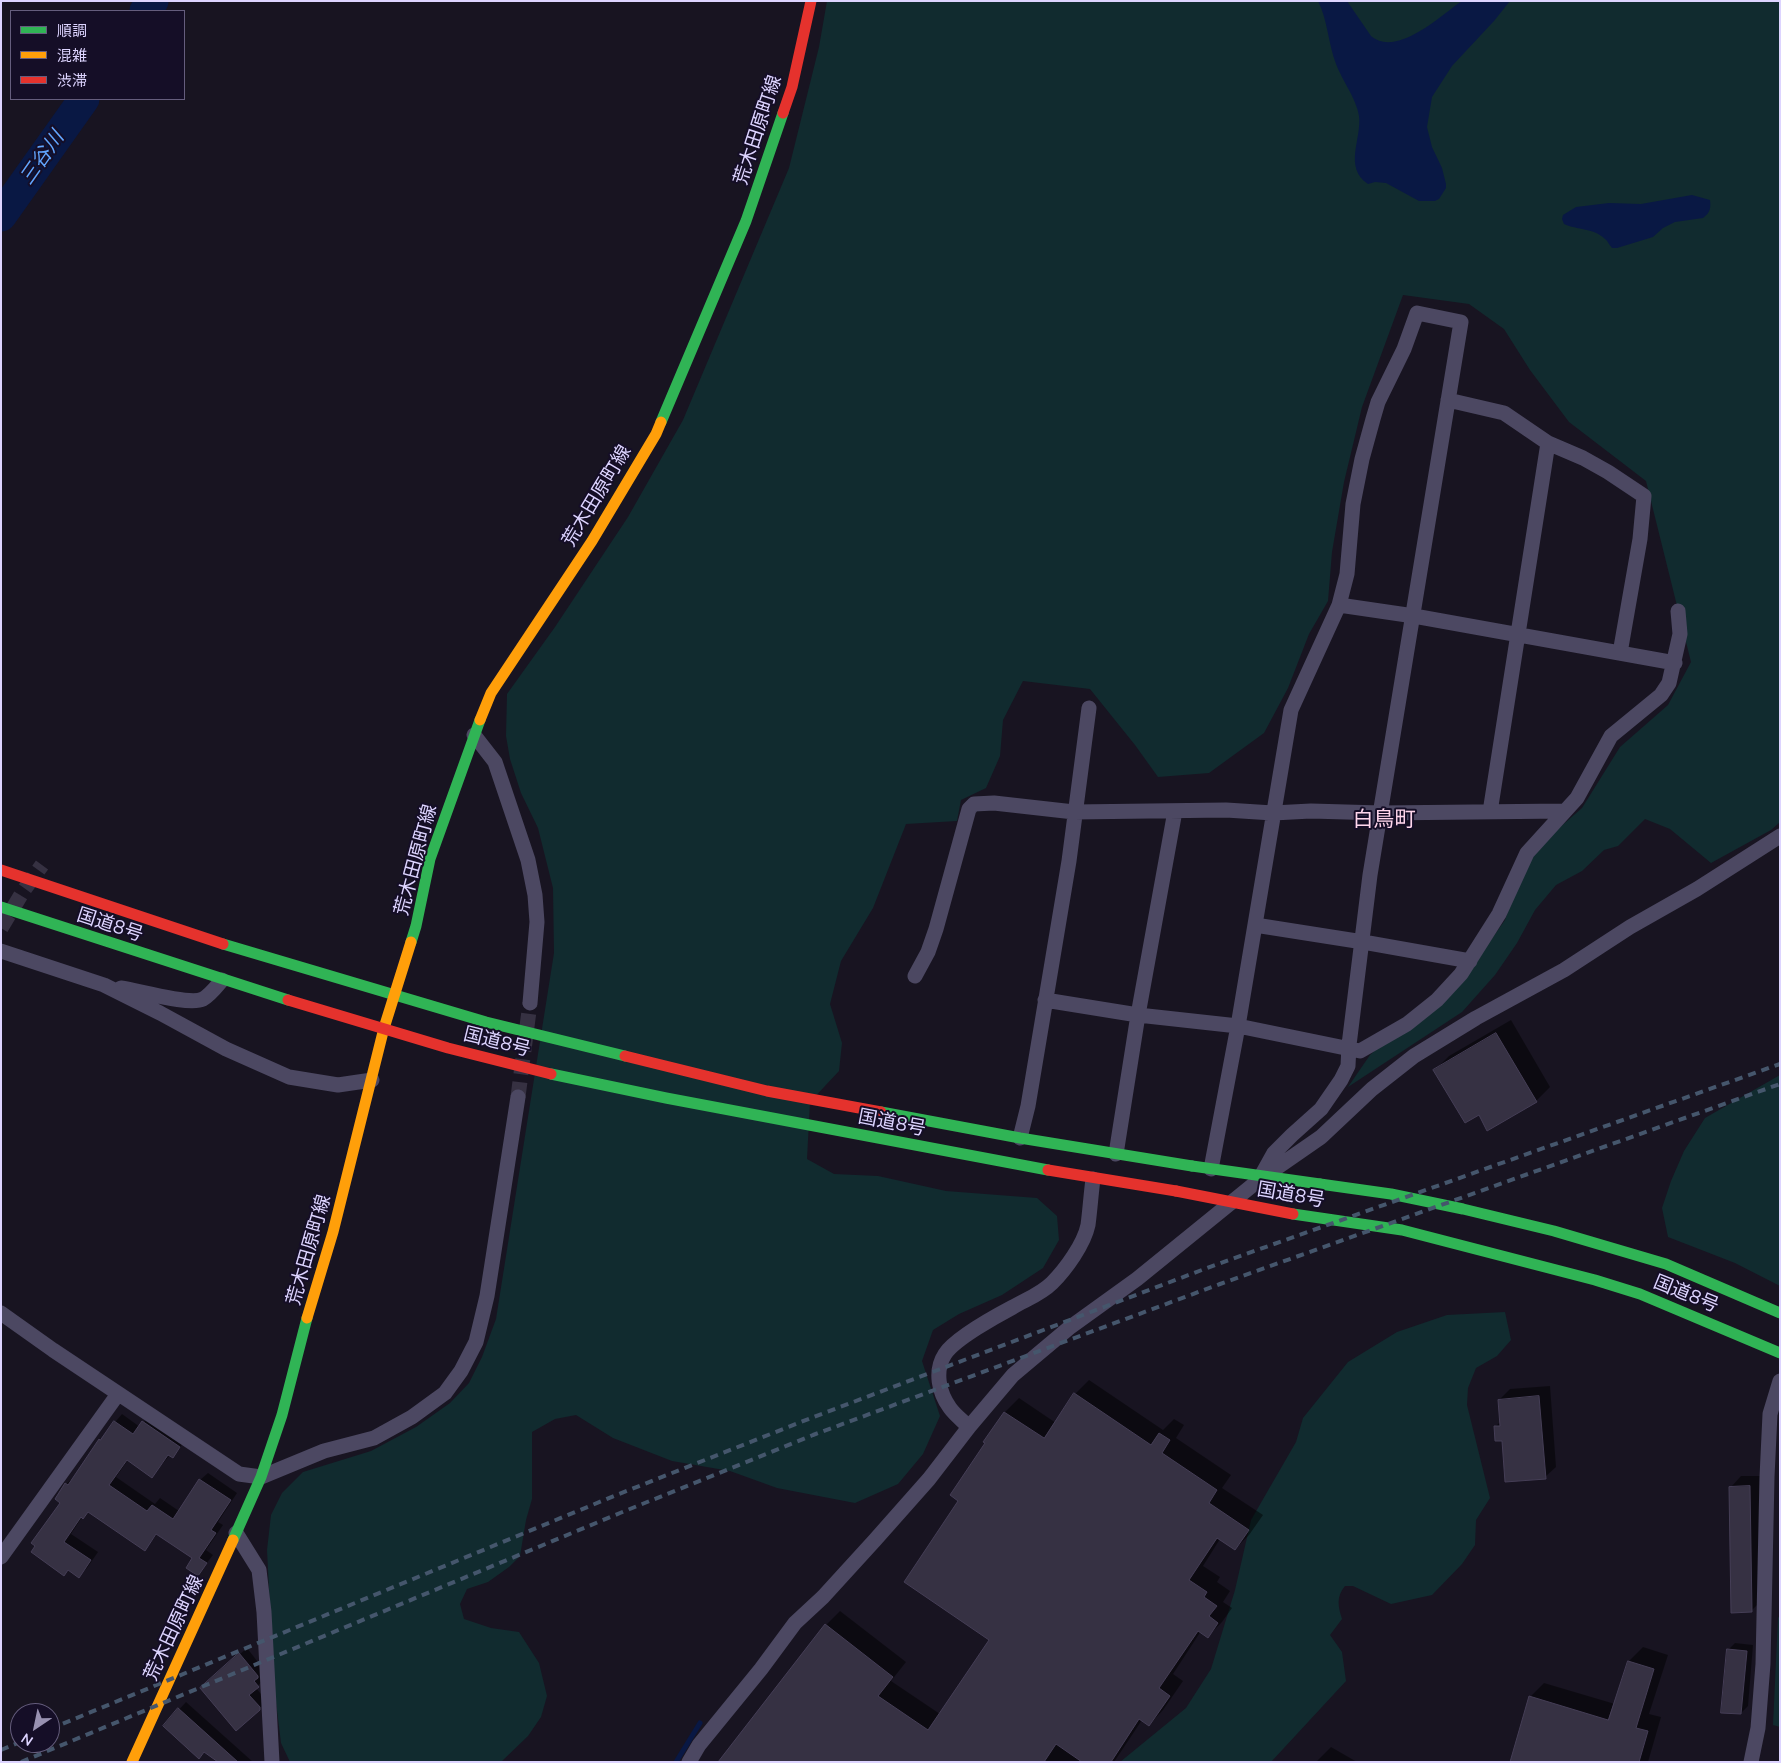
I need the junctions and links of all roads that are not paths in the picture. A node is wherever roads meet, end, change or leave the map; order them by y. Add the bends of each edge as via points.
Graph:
1 (811, 1) edge
2 (1448, 400) junction
3 (1548, 443) junction
4 (1339, 605) junction
5 (1678, 611) dead end
6 (1414, 616) junction
7 (1518, 635) junction
8 (1620, 653) junction
9 (1674, 663) junction
10 (1089, 708) dead end
11 (474, 735) junction
12 (1175, 811) junction
13 (1564, 811) junction
14 (1074, 812) junction
15 (1274, 812) junction
16 (1490, 812) junction
17 (1381, 813) junction
18 (1780, 836) edge
19 (1, 870) edge
20 (1, 907) edge
21 (1256, 925) junction
22 (1363, 942) junction
23 (1, 950) edge
24 (1470, 961) junction
25 (915, 976) dead end
26 (222, 980) junction
27 (104, 986) junction
28 (394, 995) junction
29 (1045, 1000) junction
30 (530, 1003) tunnel mouth
31 (1138, 1015) junction
32 (1238, 1026) junction
33 (384, 1028) junction
34 (1349, 1049) junction
35 (372, 1080) junction
36 (518, 1097) tunnel mouth
37 (1020, 1138) junction
38 (1116, 1154) junction
39 (1211, 1169) junction
40 (1093, 1179) junction
41 (1259, 1180) junction
42 (1, 1313) edge
43 (1780, 1313) edge
44 (1780, 1354) edge
45 (1780, 1380) edge
46 (118, 1394) junction
47 (969, 1427) junction
48 (261, 1477) junction
49 (236, 1533) junction
50 (1, 1557) edge
51 (132, 1762) edge
52 (272, 1762) edge
53 (688, 1762) edge
54 (1750, 1762) edge

1 - 11 main road, 荒木田原町線 via 792,87 746,221 656,434 592,542 491,693
2 - 3 street via 1504,413
2 - 4 street via 1461,322 1417,313 1373,418 1353,504 1347,574
2 - 6 street
3 - 7 street
3 - 8 street via 1583,458 1644,496 1640,539
4 - 6 street
4 - 15 street via 1291,710
5 - 9 street via 1680,634
6 - 7 street
6 - 17 street
7 - 8 street
7 - 16 street
8 - 9 street
9 - 13 street via 1669,683 1660,695 1611,736 1577,798
10 - 14 street
11 - 28 main road, 荒木田原町線 via 430,859 416,926
11 - 30 street via 495,762 528,860 538,922
12 - 14 street
12 - 15 street
12 - 31 street
13 - 16 street
13 - 24 street via 1527,853 1499,914
14 - 25 street via 984,802 969,809 936,929
14 - 29 street via 1069,861
15 - 17 street
15 - 21 street
16 - 17 street
17 - 22 street
18 - 41 street via 1564,970 1414,1056 1372,1089 1321,1137
19 - 28 main road, 国道8号 via 218,943
20 - 26 main road, 国道8号
21 - 22 street
21 - 32 street
22 - 24 street
22 - 34 street
23 - 27 street
24 - 34 street via 1450,987 1407,1024 1360,1050
26 - 27 street via 201,1000 188,1001
26 - 33 main road, 国道8号
27 - 35 street via 226,1049 289,1077 338,1086
28 - 33 main road, 荒木田原町線
28 - 37 main road, 国道8号 via 486,1022 767,1092
29 - 31 street
29 - 37 street
31 - 32 street
31 - 38 street
32 - 34 street
32 - 39 street
33 - 35 main road, 荒木田原町線
33 - 40 main road, 国道8号 via 518,1066 666,1098
34 - 41 street via 1348,1066 1341,1080 1321,1109 1274,1153
35 - 48 main road, 荒木田原町線 via 334,1232
36 - 48 street via 488,1296 476,1342 461,1371 445,1393 412,1417 374,1438 324,1451
37 - 38 main road, 国道8号
38 - 39 main road, 国道8号, bridge
39 - 43 main road, 国道8号, bridge via 1391,1194 1554,1231 1666,1264
40 - 44 main road, 国道8号, bridge via 1402,1230 1640,1294
40 - 47 street via 1088,1227 1076,1252 1052,1283 952,1346 944,1356 938,1373 940,1390 950,1408
41 - 47 street via 1013,1375
42 - 46 street
45 - 54 street via 1770,1414 1763,1664 1758,1728
46 - 48 street via 239,1474
46 - 50 street
47 - 53 street via 875,1540 795,1623
48 - 49 main road, 荒木田原町線
49 - 51 main road, 荒木田原町線
49 - 52 street via 259,1570

